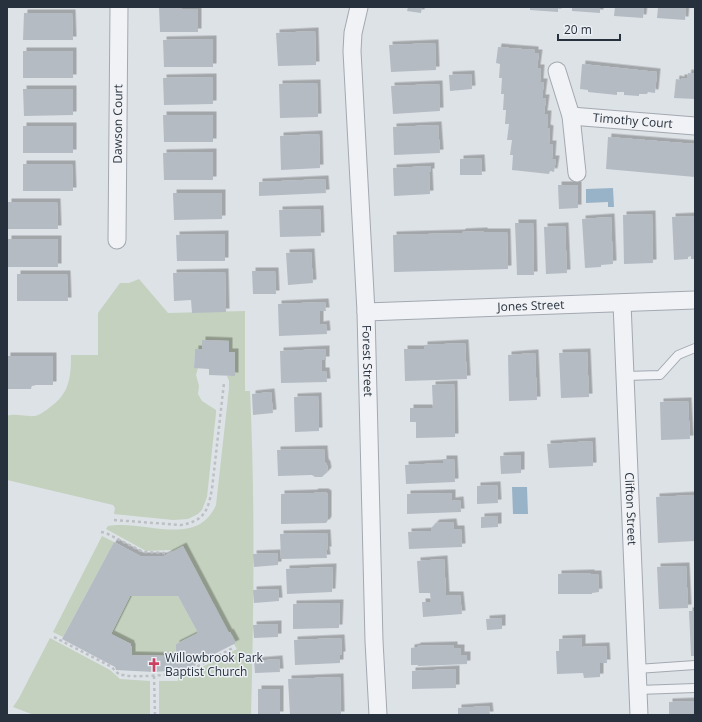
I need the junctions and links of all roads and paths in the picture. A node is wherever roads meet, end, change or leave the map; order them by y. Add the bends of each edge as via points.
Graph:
1 (119, 7) edge
2 (359, 7) edge
3 (557, 71) dead end
4 (571, 116) junction
5 (695, 126) edge
6 (576, 173) dead end
7 (117, 240) dead end
8 (695, 300) edge
9 (622, 303) junction
10 (366, 312) junction
11 (695, 348) edge
12 (625, 376) junction
13 (224, 383) dead end
14 (114, 520) dead end
15 (101, 532) dead end
16 (165, 553) dead end
17 (54, 637) dead end
18 (233, 648) dead end
19 (695, 665) edge
20 (637, 669) junction
21 (154, 676) junction
22 (695, 688) edge
23 (638, 690) junction
24 (155, 715) edge
25 (378, 715) edge
26 (639, 715) edge

1 - 7 street, Dawson Court
2 - 10 street, Forest Street via 352,51
3 - 4 street
4 - 5 street, Timothy Court
4 - 6 street
8 - 9 street, Jones Street
9 - 10 street, Jones Street
9 - 12 street, Clifton Street
10 - 25 street, Forest Street
11 - 12 lane via 678,354 660,375
12 - 20 street, Clifton Street
13 - 14 path via 212,490 205,513 198,520 181,525
15 - 16 path via 142,552
17 - 21 path via 112,667 119,674
18 - 21 path via 191,672
19 - 20 lane
20 - 23 street, Clifton Street
21 - 24 path
22 - 23 lane
23 - 26 street, Clifton Street

